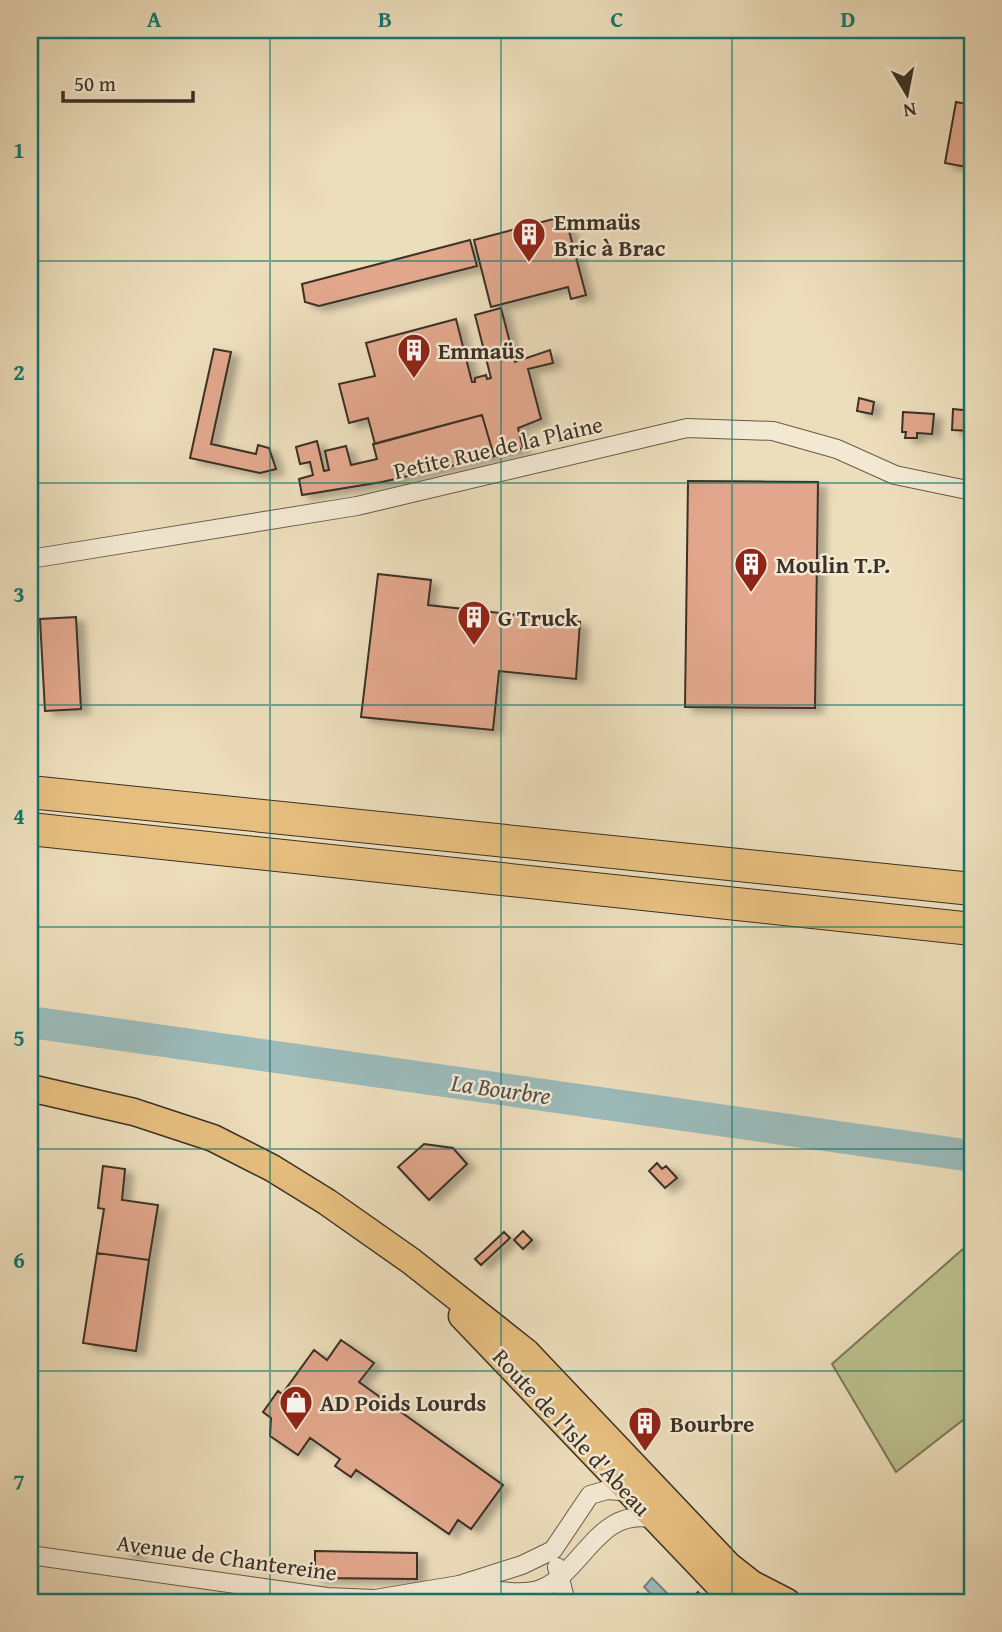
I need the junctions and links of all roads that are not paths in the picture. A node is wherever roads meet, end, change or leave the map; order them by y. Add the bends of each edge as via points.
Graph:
1 (972, 491) edge
2 (30, 559) edge
3 (30, 792) edge
4 (30, 829) edge
5 (972, 890) edge
6 (972, 929) edge
7 (30, 1087) edge
8 (411, 1261) junction
9 (585, 1446) junction
10 (618, 1449) junction
11 (628, 1491) junction
12 (590, 1495) junction
13 (667, 1516) junction
14 (618, 1521) junction
15 (553, 1550) junction
16 (30, 1555) edge
17 (559, 1577) junction
18 (458, 1585) junction
19 (566, 1602) edge
20 (735, 1602) edge
21 (787, 1602) edge

1 - 2 street, Petite Rue de la Plaine via 895,475 837,449 773,431 687,428 357,506
3 - 5 highway
4 - 6 highway
7 - 8 main road, Route de l'Isle d'Abeau via 134,1112 213,1138 272,1168
8 - 9 main road, Route de l'Isle d'Abeau
8 - 10 main road, Route de l'Isle d'Abeau via 526,1352
9 - 11 main road, Route de l'Isle d'Abeau
9 - 12 street via 596,1477
10 - 11 street
10 - 13 main road, Route de l'Isle d'Abeau
11 - 12 street
11 - 13 main road, Route de l'Isle d'Abeau
11 - 14 street via 627,1507
12 - 15 street
13 - 14 street via 637,1515
13 - 20 main road, Route de l'Isle d'Abeau
13 - 21 main road, Route de l'Isle d'Abeau via 752,1584
14 - 17 street, Avenue de Chantereine
15 - 17 street
15 - 18 street, Avenue de Chantereine
16 - 18 street, Avenue de Chantereine via 327,1597 375,1599
17 - 18 street, Avenue de Chantereine via 540,1590 519,1592
17 - 19 street

